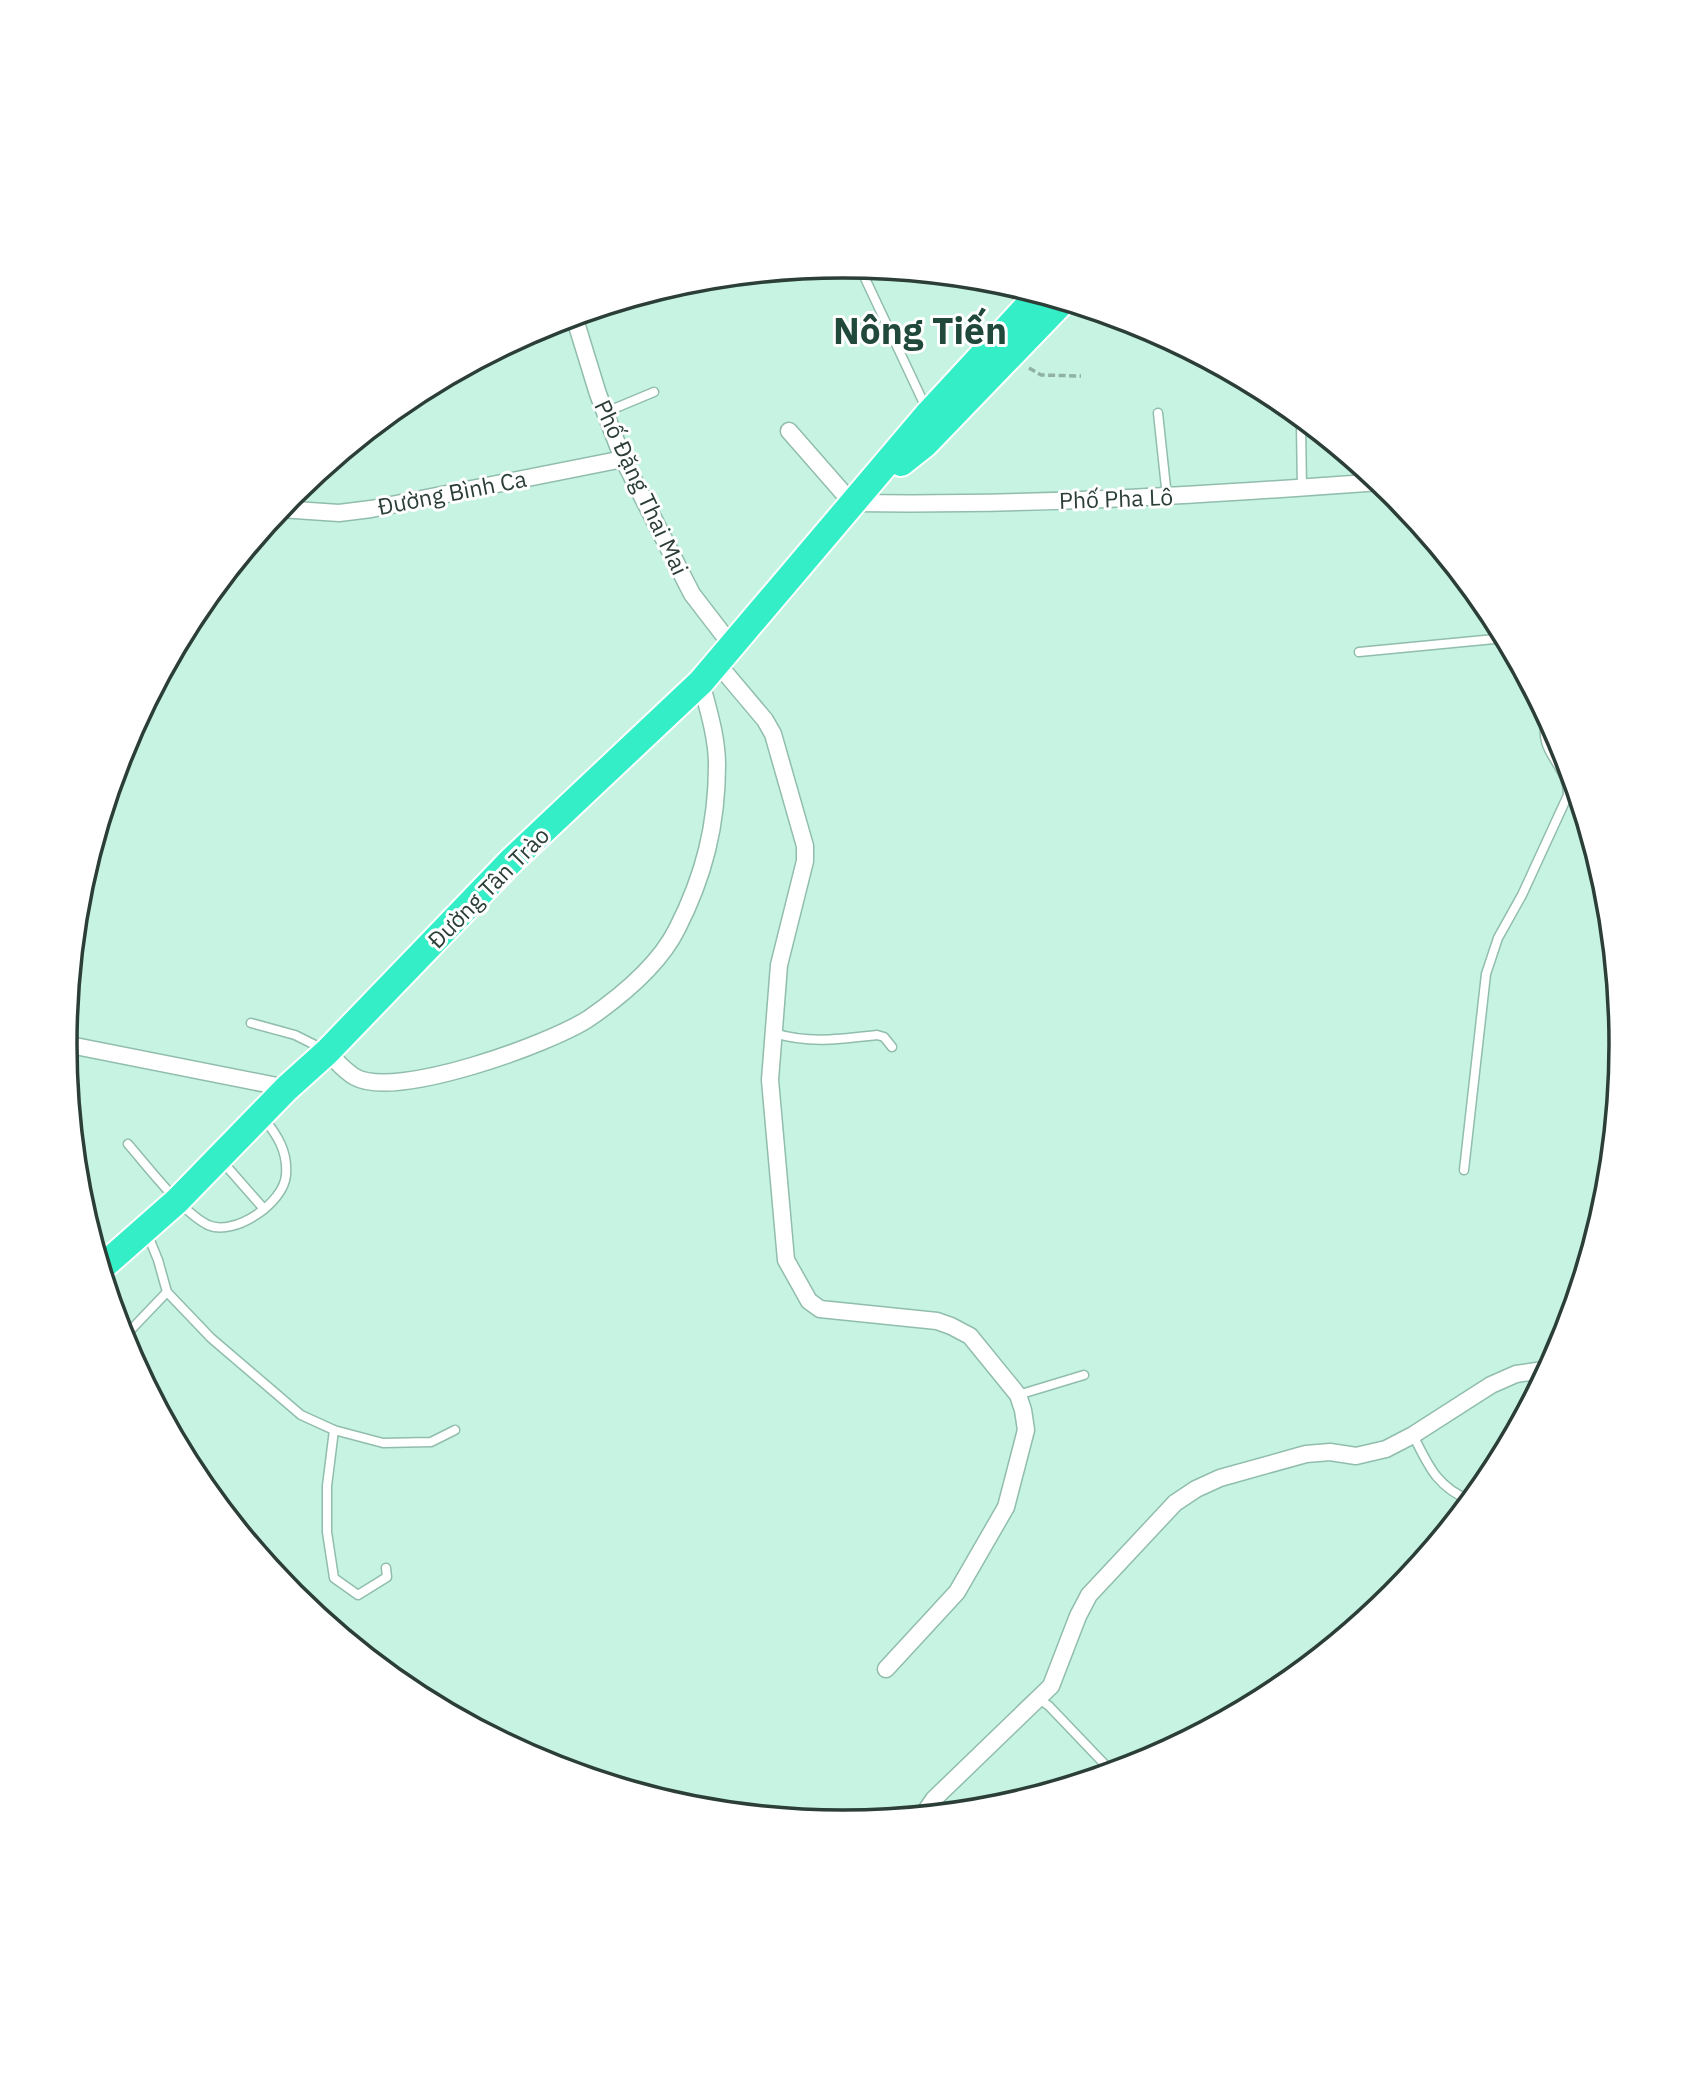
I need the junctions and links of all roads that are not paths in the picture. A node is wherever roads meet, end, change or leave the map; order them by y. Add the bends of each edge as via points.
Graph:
1 (865, 279) edge
2 (1031, 302) edge
3 (1056, 308) edge
4 (577, 326) edge
5 (654, 392) dead end
6 (606, 412) junction
7 (929, 413) junction
8 (1158, 413) dead end
9 (1301, 430) edge
10 (789, 431) dead end
11 (624, 459) junction
12 (1365, 483) edge
13 (1302, 488) junction
14 (1167, 497) junction
15 (856, 498) junction
16 (295, 510) edge
17 (1493, 639) edge
18 (1359, 652) dead end
19 (717, 664) junction
20 (1548, 742) edge
21 (1555, 760) edge
22 (1568, 795) edge
23 (251, 1023) dead end
24 (774, 1034) junction
25 (77, 1046) edge
26 (892, 1047) dead end
27 (327, 1052) junction
28 (287, 1088) junction
29 (261, 1115) junction
30 (128, 1144) dead end
31 (219, 1158) junction
32 (1464, 1170) dead end
33 (177, 1200) junction
34 (264, 1209) junction
35 (145, 1229) junction
36 (109, 1261) edge
37 (167, 1292) junction
38 (132, 1329) edge
39 (1537, 1371) edge
40 (1084, 1375) dead end
41 (1018, 1395) junction
42 (334, 1430) junction
43 (454, 1430) dead end
44 (1413, 1435) junction
45 (1462, 1497) edge
46 (386, 1568) dead end
47 (886, 1670) dead end
48 (1039, 1699) junction
49 (1105, 1765) edge
50 (930, 1805) edge

1 - 7 lane
2 - 7 highway, Đường Tân Trào
3 - 15 highway, Đường Tân Trào via 925,444
4 - 6 street, Phố Đặng Thai Mai
5 - 6 lane
6 - 11 street, Phố Đặng Thai Mai
7 - 15 highway, Đường Tân Trào
8 - 14 lane
9 - 13 lane
10 - 15 street
11 - 16 street, Đường Bình Ca via 371,509 339,513
11 - 19 street, Phố Đặng Thai Mai via 692,594
12 - 13 street, Phố Pha Lô
13 - 14 street, Phố Pha Lô
14 - 15 street, Phố Pha Lô via 945,505
15 - 19 highway, Đường Tân Trào
17 - 18 lane
19 - 24 street, Phố Đặng Thai Mai via 773,734 805,846 806,861 779,965
19 - 27 highway, Đường Tân Trào via 511,861
19 - 27 street via 717,764 711,842 704,869 676,931 633,985 556,1036 458,1070 410,1081 356,1078
20 - 21 lane
22 - 32 lane via 1498,938 1486,974
23 - 27 lane via 295,1035
24 - 26 lane via 825,1041 877,1035
24 - 41 street, Phố Đặng Thai Mai via 770,1080 786,1260 809,1301 820,1309 951,1326 970,1336
25 - 28 street
27 - 28 highway, Đường Tân Trào
28 - 29 highway, Đường Tân Trào
29 - 31 highway, Đường Tân Trào
29 - 34 lane via 281,1141 287,1178
30 - 33 lane
31 - 33 highway, Đường Tân Trào
31 - 34 lane
33 - 34 lane via 209,1225 230,1228
33 - 35 highway, Đường Tân Trào
35 - 36 highway, Đường Tân Trào
35 - 37 lane
37 - 38 lane
37 - 42 lane via 301,1415
39 - 44 street via 1492,1385
40 - 41 lane
41 - 47 street via 1026,1430 1006,1507 957,1592
42 - 43 lane via 383,1443 431,1442
42 - 46 lane via 327,1486 334,1578 358,1595 387,1577
44 - 45 lane via 1431,1472
44 - 48 street via 1386,1449 1356,1456 1306,1454 1220,1478 1175,1503 1089,1595 1051,1686
48 - 49 lane
48 - 50 street

